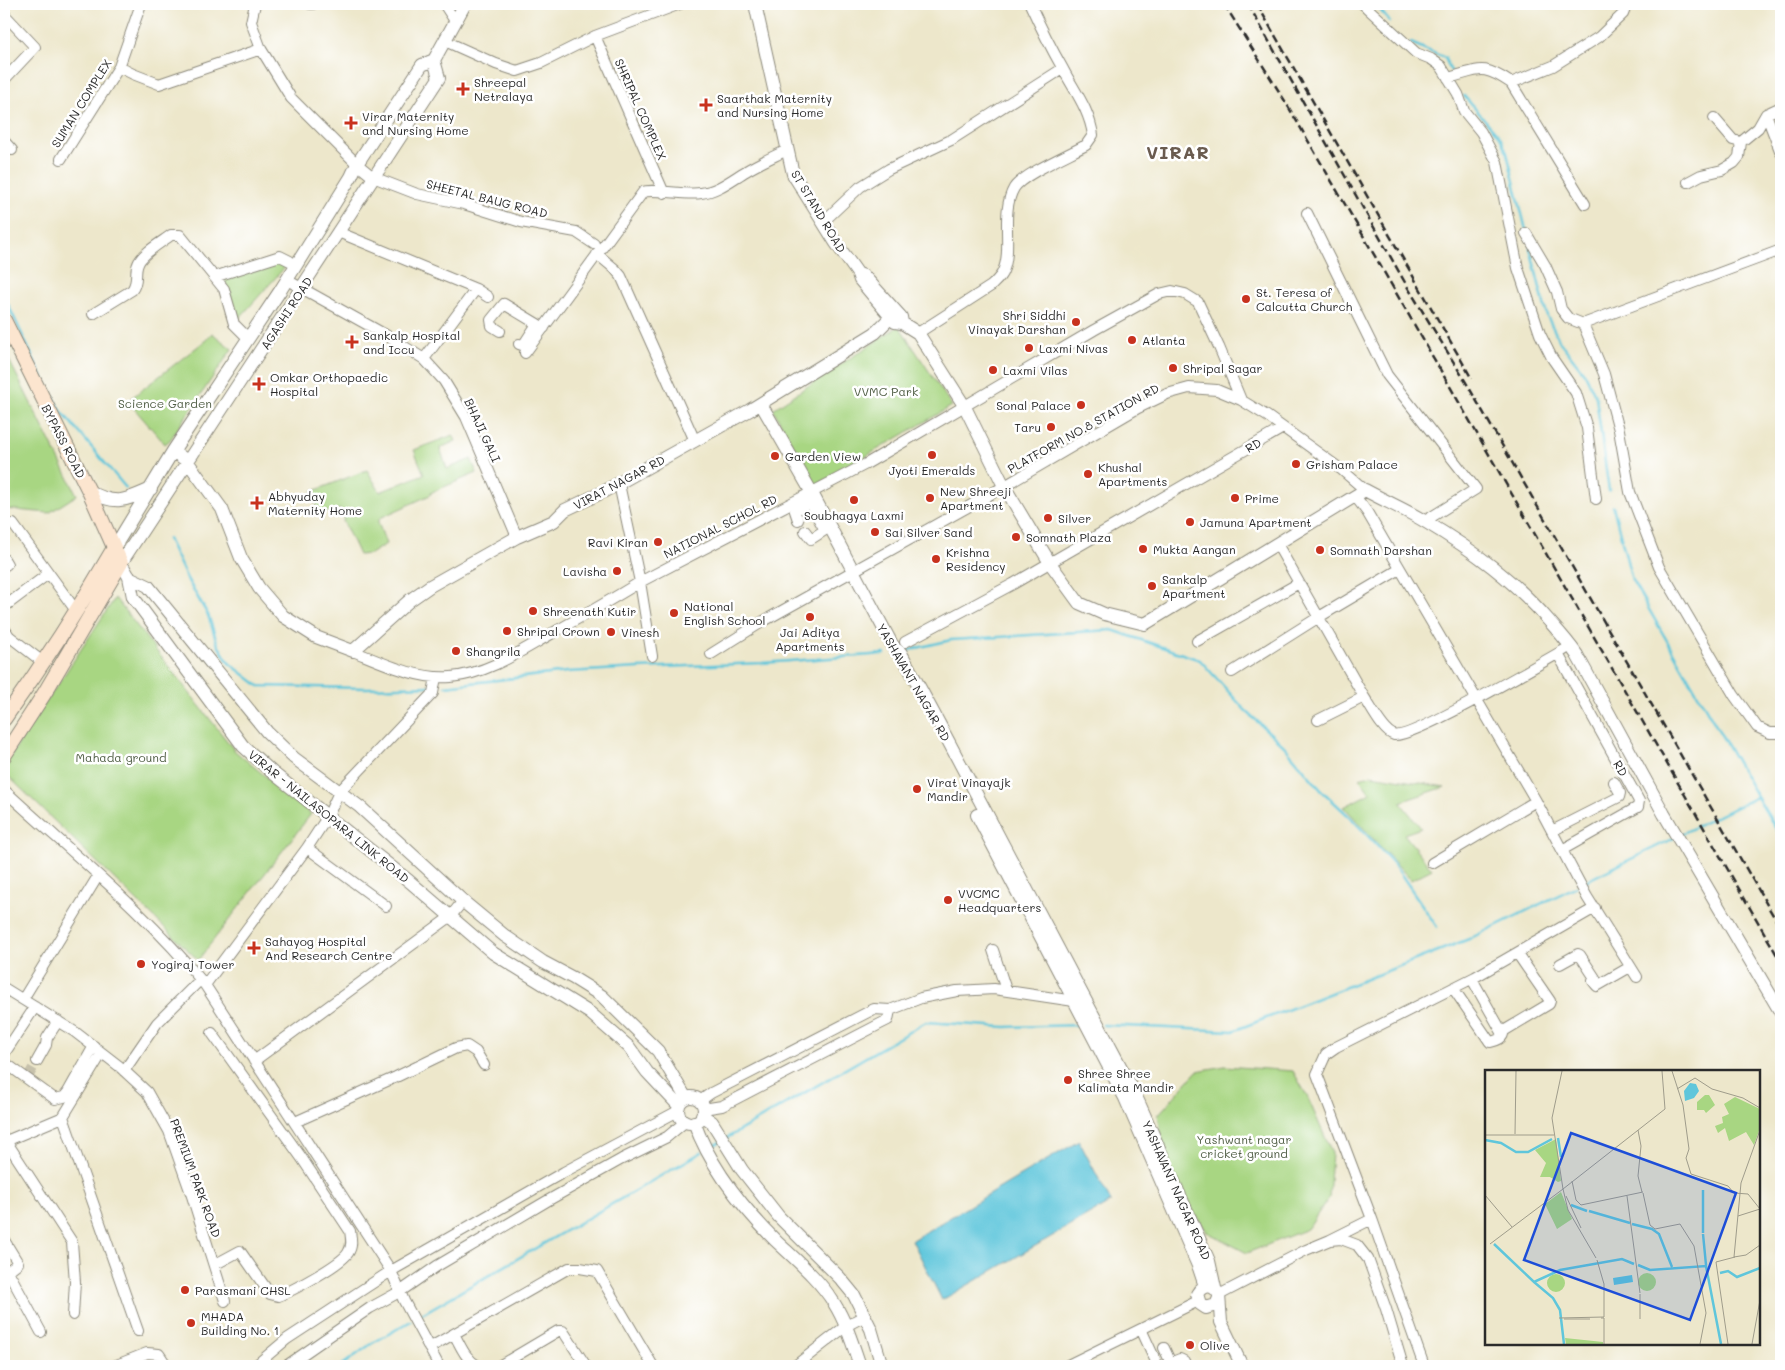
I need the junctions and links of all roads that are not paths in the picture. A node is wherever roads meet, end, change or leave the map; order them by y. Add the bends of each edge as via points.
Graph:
1 (141, 4) edge
2 (255, 4) edge
3 (444, 4) edge
4 (465, 4) edge
5 (680, 4) edge
6 (755, 4) edge
7 (1030, 4) edge
8 (1363, 4) edge
9 (1627, 4) edge
10 (4, 14) edge
11 (455, 21) junction
12 (595, 36) junction
13 (445, 41) junction
14 (261, 49) junction
15 (434, 60) junction
16 (119, 67) junction
17 (1062, 69) junction
18 (1448, 78) junction
19 (4, 80) edge
20 (1511, 83) junction
21 (1781, 107) edge
22 (1766, 114) junction
23 (1714, 118) dead end
24 (4, 141) edge
25 (1741, 142) junction
26 (12, 150) dead end
27 (787, 150) junction
28 (1781, 153) edge
29 (61, 159) dead end
30 (357, 164) junction
31 (373, 177) junction
32 (1688, 182) dead end
33 (664, 193) junction
34 (1585, 204) dead end
35 (1307, 213) dead end
36 (823, 222) junction
37 (338, 232) junction
38 (1526, 234) dead end
39 (596, 249) junction
40 (1781, 250) edge
41 (290, 261) dead end
42 (214, 277) junction
43 (286, 280) junction
44 (302, 288) junction
45 (476, 289) junction
46 (488, 297) dead end
47 (93, 314) dead end
48 (897, 318) junction
49 (4, 320) edge
50 (1583, 324) junction
51 (540, 326) junction
52 (500, 331) dead end
53 (918, 334) junction
54 (248, 338) junction
55 (519, 344) dead end
56 (525, 353) dead end
57 (424, 359) junction
58 (1241, 400) junction
59 (763, 407) junction
60 (965, 407) junction
61 (1284, 428) junction
62 (695, 441) junction
63 (173, 451) junction
64 (187, 461) junction
65 (1004, 486) junction
66 (620, 487) junction
67 (151, 489) junction
68 (90, 491) junction
69 (1360, 493) junction
70 (813, 499) junction
71 (1596, 499) dead end
72 (798, 520) dead end
73 (1425, 521) junction
74 (14, 524) dead end
75 (805, 531) dead end
76 (517, 537) junction
77 (1277, 544) junction
78 (114, 548) junction
79 (4, 559) edge
80 (121, 563) junction
81 (1050, 563) junction
82 (4, 566) edge
83 (1400, 569) junction
84 (852, 571) junction
85 (48, 574) junction
86 (129, 577) junction
87 (640, 582) junction
88 (1299, 583) junction
89 (4, 607) edge
90 (77, 612) junction
91 (1319, 617) junction
92 (4, 628) edge
93 (1198, 641) dead end
94 (900, 645) junction
95 (1571, 646) junction
96 (353, 651) junction
97 (711, 654) dead end
98 (1558, 654) junction
99 (652, 656) dead end
100 (44, 663) junction
101 (1232, 672) dead end
102 (435, 679) junction
103 (1364, 697) junction
104 (1476, 700) junction
105 (4, 719) edge
106 (1318, 720) dead end
107 (1781, 733) edge
108 (4, 756) edge
109 (1614, 782) dead end
110 (4, 790) edge
111 (339, 792) junction
112 (1536, 801) junction
113 (328, 816) junction
114 (1552, 831) junction
115 (307, 848) junction
116 (1562, 850) junction
117 (1432, 862) dead end
118 (98, 876) junction
119 (463, 901) junction
120 (386, 906) dead end
121 (1594, 908) junction
122 (450, 917) junction
123 (993, 950) dead end
124 (1517, 953) junction
125 (1560, 964) dead end
126 (1630, 967) junction
127 (1636, 977) dead end
128 (1472, 979) junction
129 (203, 982) junction
130 (1453, 988) junction
131 (1534, 989) dead end
132 (1006, 990) junction
133 (5, 991) edge
134 (23, 999) junction
135 (1074, 1001) junction
136 (1545, 1006) junction
137 (34, 1009) junction
138 (890, 1010) junction
139 (1086, 1012) junction
140 (1781, 1013) edge
141 (57, 1023) junction
142 (1502, 1032) junction
143 (212, 1033) dead end
144 (96, 1050) junction
145 (4, 1054) edge
146 (37, 1061) tunnel mouth
147 (254, 1061) junction
148 (4, 1062) edge
149 (484, 1065) dead end
150 (124, 1070) junction
151 (1130, 1096) joint
152 (693, 1112) junction
153 (63, 1117) junction
154 (295, 1122) junction
155 (5, 1140) edge
156 (742, 1170) junction
157 (725, 1180) junction
158 (1372, 1220) junction
159 (4, 1240) edge
160 (1330, 1240) junction
161 (214, 1265) junction
162 (391, 1271) junction
163 (6, 1272) edge
164 (1214, 1292) junction
165 (403, 1296) junction
166 (225, 1301) dead end
167 (1200, 1304) junction
168 (73, 1315) dead end
169 (866, 1316) junction
170 (1221, 1322) junction
171 (846, 1326) junction
172 (1141, 1329) junction
173 (138, 1331) dead end
174 (41, 1332) dead end
175 (454, 1334) junction
176 (429, 1348) junction
177 (1164, 1348) dead end
178 (114, 1366) edge
179 (168, 1366) edge
180 (255, 1366) edge
181 (286, 1366) edge
182 (439, 1366) edge
183 (478, 1366) edge
184 (499, 1366) edge
185 (586, 1366) edge
186 (653, 1366) edge
187 (795, 1366) edge
188 (860, 1366) edge
189 (882, 1366) edge
190 (1066, 1366) edge
191 (1158, 1366) edge
192 (1186, 1366) edge
193 (1242, 1366) edge
194 (1403, 1366) edge
195 (1424, 1366) edge

1 - 16 street, SUMAN COMPLEX
2 - 14 street, SHEETAL BAUG ROAD via 251,22
3 - 11 street
4 - 11 street, AGASHI ROAD
5 - 12 street
6 - 27 street, ST STAND ROAD
7 - 17 street
8 - 18 street via 1416,53 1441,66
9 - 20 street via 1623,14 1599,37 1553,66
10 - 19 street via 35,48
11 - 13 street, AGASHI ROAD
12 - 13 street via 518,71
12 - 33 street, SHRIPAL COMPLEX
13 - 15 street, AGASHI ROAD
14 - 16 street via 159,84
14 - 30 street, SHEETAL BAUG ROAD via 291,98
15 - 30 street, AGASHI ROAD via 422,65
15 - 31 street, AGASHI ROAD via 439,78
16 - 29 street, SUMAN COMPLEX
17 - 36 street via 951,140 889,169 860,188
17 - 53 street via 1083,104 1093,135 1086,145 1024,178 1014,188 1006,224 1004,270 999,279
18 - 20 street via 1486,69
18 - 71 street via 1464,111 1481,132 1497,162 1518,268 1540,334 1576,393 1587,428
20 - 34 street
21 - 22 street
22 - 25 street via 1758,128
22 - 28 street
23 - 25 street via 1733,140
24 - 26 street
25 - 32 street via 1739,157 1734,163
27 - 33 street via 701,194
27 - 36 street, ST STAND ROAD via 793,174
30 - 31 street, SHEETAL BAUG ROAD
30 - 43 street, AGASHI ROAD
31 - 37 street, AGASHI ROAD
31 - 39 street, SHEETAL BAUG ROAD via 417,194 522,222 576,232
33 - 39 street via 643,192
35 - 73 street via 1387,375 1476,489
36 - 48 street, ST STAND ROAD via 858,274 864,276
37 - 44 street, AGASHI ROAD
37 - 45 street
38 - 50 street via 1545,265 1561,309 1568,318
39 - 51 street
39 - 62 street, SHEETAL BAUG ROAD via 621,276
40 - 50 street
41 - 42 street via 280,256
42 - 47 street via 180,235 171,235 142,257 132,290
42 - 54 street via 224,289 234,324
43 - 44 street, BHAJI GALI
43 - 54 street, AGASHI ROAD
44 - 57 street, BHAJI GALI
44 - 64 street, AGASHI ROAD
45 - 46 street
45 - 57 street
48 - 53 street, ST STAND ROAD
48 - 59 street, VIRAT NAGAR RD
49 - 68 main road, BYPASS ROAD
50 - 107 street via 1604,374 1619,430 1630,492 1659,567 1734,695 1757,727 1770,733
51 - 52 street via 504,304 491,320 492,326
51 - 55 street via 524,344
51 - 56 street
53 - 60 street
54 - 63 street, AGASHI ROAD
57 - 76 street, BHAJI GALI via 444,381 466,417
58 - 60 street, NATIONAL SCHOL RD via 1198,302 1172,291 1160,294 1102,326
58 - 61 street, PLATFORM NO.8 STATION RD
58 - 65 street, PLATFORM NO.8 STATION RD via 1217,390 1189,388 1167,394
59 - 62 street, VIRAT NAGAR RD
59 - 66 street
59 - 70 street, YASHAVANT NAGAR RD
60 - 65 street
60 - 70 street, NATIONAL SCHOL RD
61 - 69 street via 1342,470 1359,486
61 - 81 street, RD
62 - 66 street, VIRAT NAGAR RD
63 - 64 street
63 - 67 street, AGASHI ROAD
64 - 80 street, AGASHI ROAD
64 - 96 street via 222,509 241,558 259,588 283,616 316,637
65 - 81 street
65 - 84 street, PLATFORM NO.8 STATION RD
66 - 76 street, VIRAT NAGAR RD via 565,510 554,521
66 - 87 street
67 - 68 street via 129,499 115,501
67 - 78 street, AGASHI ROAD
68 - 78 main road, BYPASS ROAD
69 - 73 street
69 - 77 street
69 - 83 street via 1367,512
70 - 72 street via 795,512
70 - 75 street via 825,530 811,539
70 - 84 street, YASHAVANT NAGAR RD
70 - 87 street, NATIONAL SCHOL RD
73 - 95 street via 1510,581
74 - 85 street
76 - 96 street, VIRAT NAGAR RD via 430,586
77 - 81 street via 1145,624 1104,614 1079,603
77 - 88 street
78 - 80 main road, BYPASS ROAD
78 - 90 main road
79 - 82 street via 7,564
80 - 86 street
80 - 108 main road
81 - 94 street, RD
83 - 91 street
83 - 104 street
84 - 94 street, YASHAVANT NAGAR RD
84 - 97 street, PLATFORM NO.8 STATION RD
85 - 89 street
85 - 90 street
86 - 111 street, VIRAR - NAILASOPARA LINK ROAD via 148,586 267,732 294,758
86 - 113 street, VIRAR - NAILASOPARA LINK ROAD via 133,597 243,746
87 - 99 street
87 - 102 street, NATIONAL SCHOL RD via 506,660 476,672
88 - 91 street
88 - 93 street
90 - 100 main road
91 - 101 street
91 - 103 street
92 - 100 street via 9,636
94 - 135 street via 895,656
94 - 139 street, YASHAVANT NAGAR RD via 901,653
95 - 98 street
95 - 140 street via 1687,855
96 - 102 street, NATIONAL SCHOL RD via 402,671
98 - 104 street
98 - 116 street, RD via 1639,801 1638,808
100 - 105 main road
102 - 111 street via 433,693
103 - 104 street via 1388,733 1397,736
103 - 106 street
104 - 112 street
109 - 114 street via 1619,797
110 - 118 street
111 - 113 street
111 - 119 street, VIRAR - NAILASOPARA LINK ROAD via 360,807
112 - 114 street
112 - 117 street
113 - 115 street
113 - 122 street, VIRAR - NAILASOPARA LINK ROAD
114 - 116 street
115 - 120 street
115 - 129 street
116 - 121 street
118 - 129 street via 180,955
118 - 134 street
119 - 122 street
119 - 152 street, VIRAR - NAILASOPARA LINK ROAD via 543,962 602,996 658,1051
121 - 124 street
121 - 126 street
122 - 147 street
122 - 152 street, VIRAR - NAILASOPARA LINK ROAD via 493,953 590,1014 629,1047 647,1072
123 - 132 street
124 - 128 street
124 - 136 street via 1550,1001
125 - 126 street via 1580,955 1597,986
126 - 127 street
128 - 130 street
128 - 142 street
129 - 147 street
129 - 150 street via 157,1023
130 - 142 street via 1490,1042 1500,1038
130 - 158 street via 1336,1047 1326,1054 1317,1074
131 - 136 street
132 - 135 street
132 - 138 street via 957,991 921,998
133 - 134 street, PREMIUM PARK ROAD
134 - 137 street, PREMIUM PARK ROAD
135 - 139 street
136 - 142 street
137 - 141 street, PREMIUM PARK ROAD
137 - 145 street
138 - 152 street via 874,1009 711,1093
138 - 152 street via 888,1020 722,1106
139 - 151 street, YASHAVANT NAGAR RD
141 - 144 street, PREMIUM PARK ROAD
141 - 146 street
143 - 161 street via 350,1230 352,1242 348,1253 339,1261 292,1291 278,1296 270,1294 240,1251
144 - 148 street via 64,1097 55,1099
144 - 150 street, PREMIUM PARK ROAD
144 - 153 street
147 - 154 street
149 - 154 street via 476,1052 467,1046 456,1048
150 - 161 street, PREMIUM PARK ROAD via 147,1092 169,1131
151 - 164 street, YASHAVANT NAGAR ROAD via 1209,1261
152 - 156 street, VIRAR - NAILASOPARA LINK ROAD
152 - 157 street, VIRAR - NAILASOPARA LINK ROAD via 698,1134
152 - 162 street via 564,1172
152 - 165 street via 667,1137 547,1201 437,1266
153 - 155 street
153 - 173 street
154 - 162 street
155 - 168 street via 72,1242
156 - 157 street
156 - 169 street, VIRAR - NAILASOPARA LINK ROAD via 779,1217 840,1278
157 - 171 street, VIRAR - NAILASOPARA LINK ROAD via 766,1230 818,1283
158 - 160 street
158 - 195 street
159 - 163 street via 18,1263
160 - 164 street
160 - 194 street via 1341,1239 1357,1245 1368,1259
161 - 166 street, PREMIUM PARK ROAD
162 - 165 street
162 - 180 street via 287,1338
163 - 174 street
164 - 167 street via 1197,1294
164 - 167 street via 1213,1307
164 - 170 street, YASHAVANT NAGAR ROAD
165 - 176 street
165 - 181 street via 370,1308
167 - 170 street
167 - 172 street
169 - 171 street
169 - 189 street, VIRAR - NAILASOPARA LINK ROAD
170 - 193 street
171 - 187 street
171 - 188 street, VIRAR - NAILASOPARA LINK ROAD
172 - 190 street
172 - 191 street
175 - 176 street
175 - 183 street via 466,1356
175 - 186 street via 569,1268 580,1268 597,1271
176 - 182 street
177 - 192 street via 1170,1360 1180,1359
178 - 179 street via 147,1353 159,1354
184 - 185 street via 563,1331

